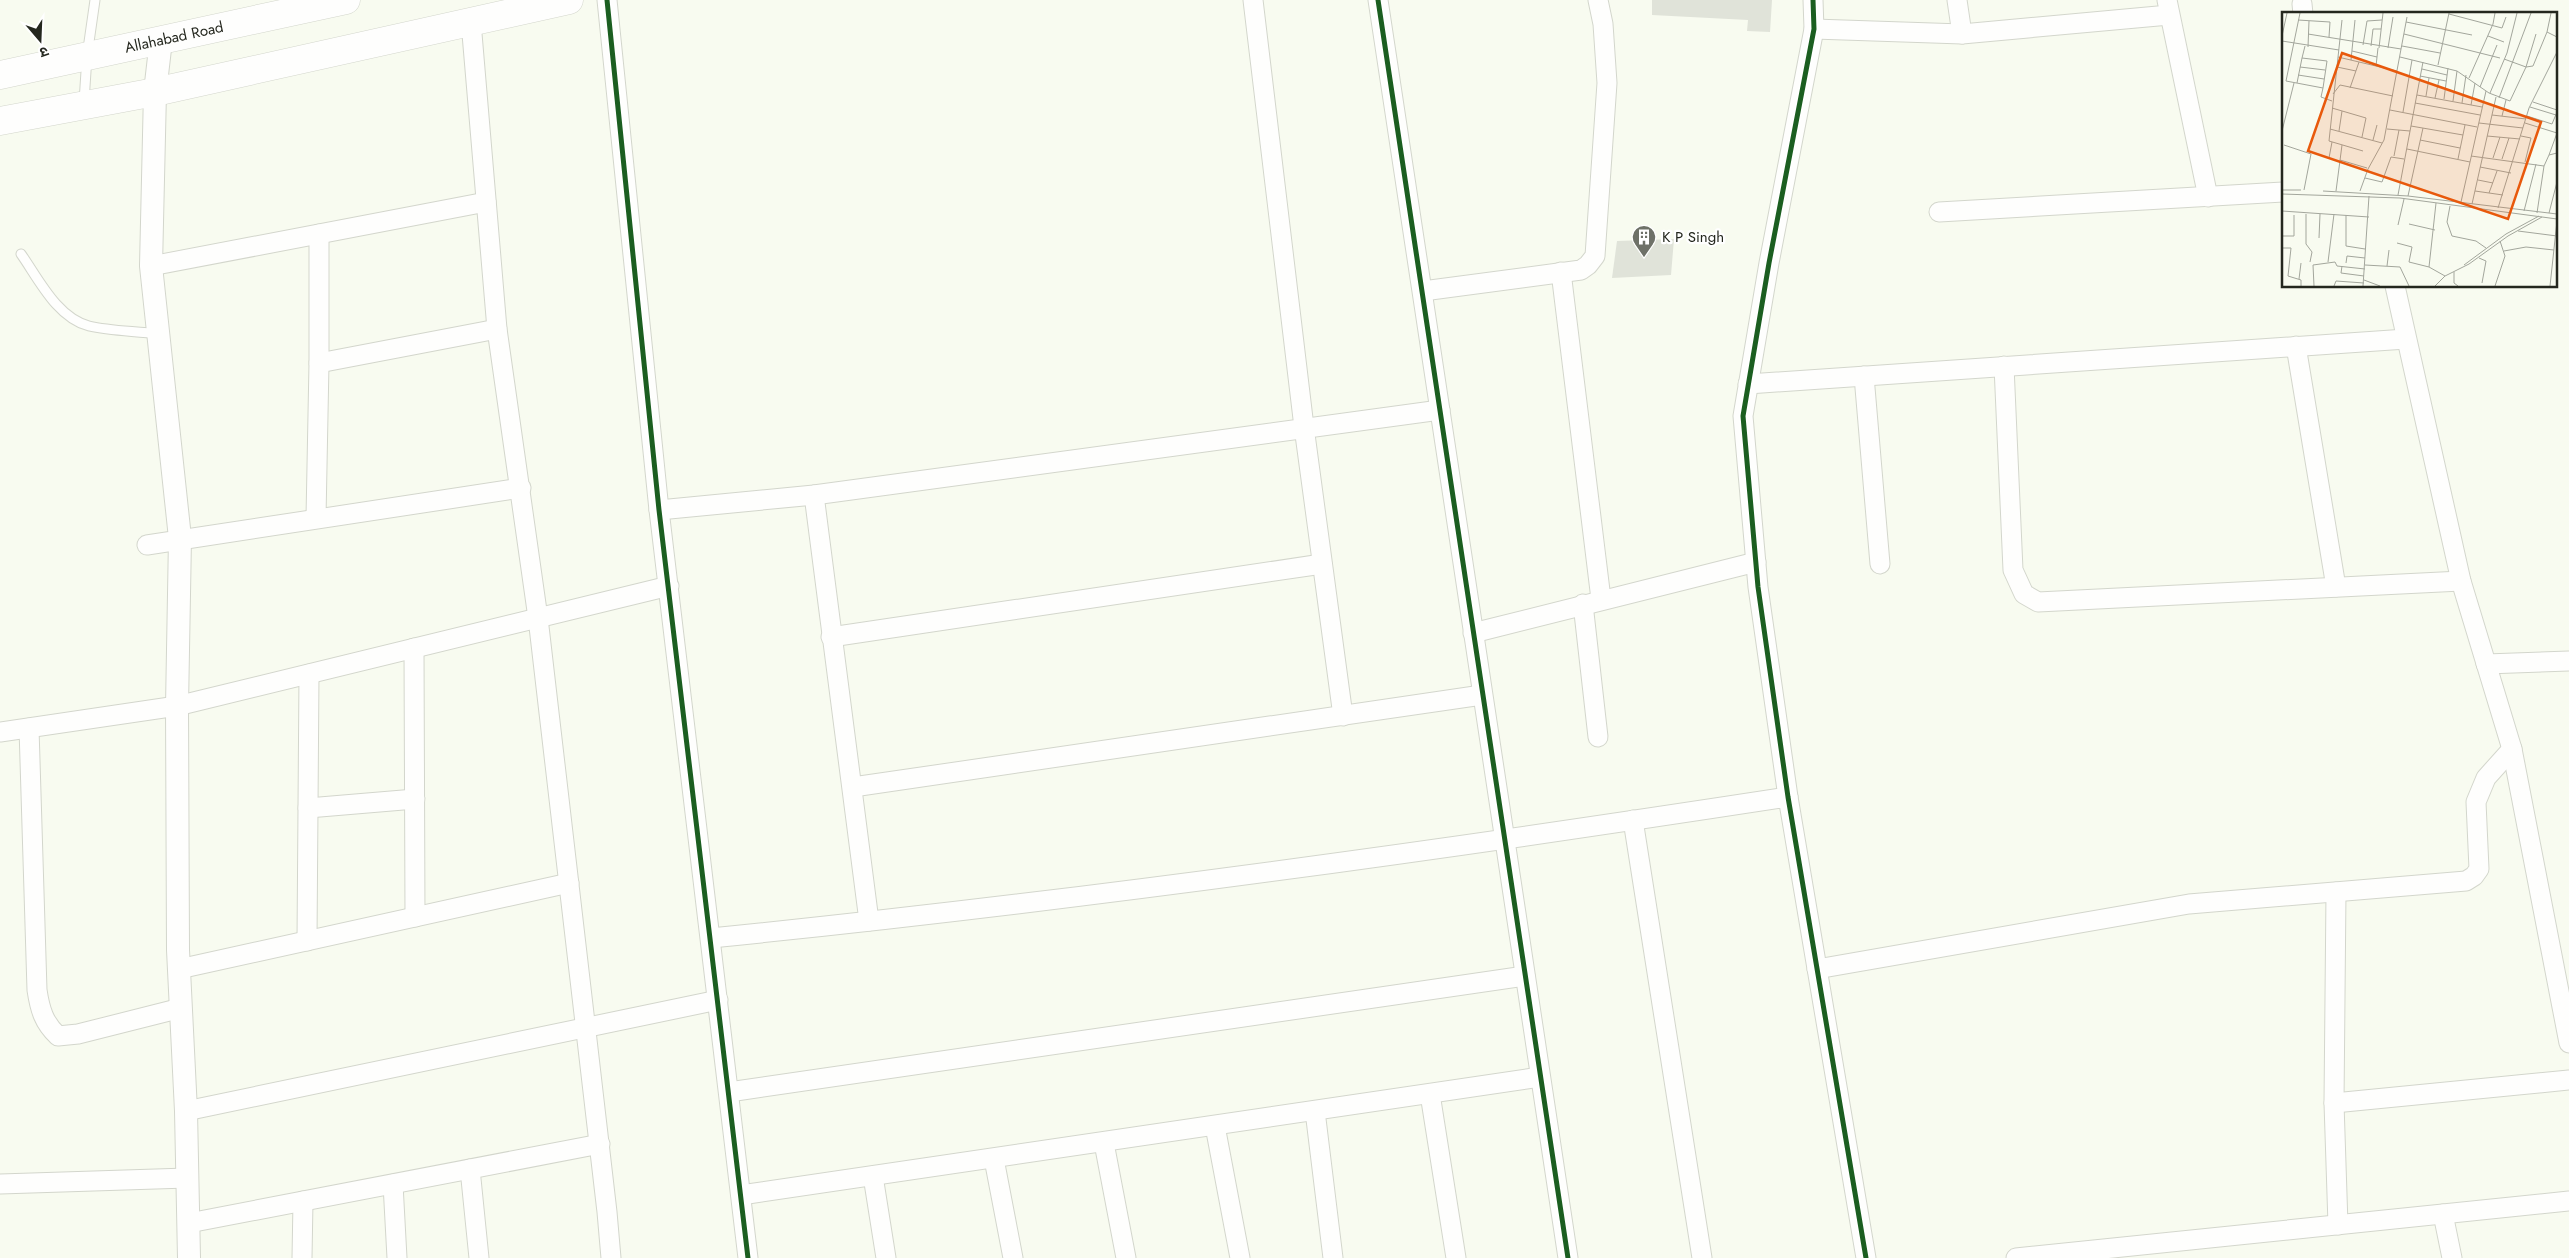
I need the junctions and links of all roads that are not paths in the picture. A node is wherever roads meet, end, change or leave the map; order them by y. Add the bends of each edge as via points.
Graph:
1 (95, 0) edge
2 (346, 0) edge
3 (569, 0) edge
4 (607, 0) edge
5 (1253, 0) edge
6 (1378, 0) edge
7 (1598, 0) edge
8 (1813, 0) edge
9 (1957, 0) edge
10 (2168, 8) edge
11 (471, 22) junction
12 (1814, 29) junction
13 (1962, 34) junction
14 (161, 40) junction
15 (87, 56) junction
16 (0, 75) edge
17 (155, 92) junction
18 (84, 104) junction
19 (0, 121) edge
20 (2282, 192) edge
21 (2208, 197) junction
22 (486, 202) junction
23 (1939, 212) dead end
24 (319, 234) junction
25 (21, 254) dead end
26 (151, 266) junction
27 (1561, 272) junction
28 (2395, 288) edge
29 (1423, 291) junction
30 (497, 329) junction
31 (158, 334) junction
32 (2406, 339) junction
33 (2296, 346) junction
34 (319, 363) junction
35 (2004, 366) junction
36 (1864, 376) junction
37 (1748, 384) junction
38 (1440, 410) junction
39 (1304, 428) junction
40 (521, 488) junction
41 (814, 495) junction
42 (660, 510) junction
43 (316, 518) junction
44 (180, 538) junction
45 (147, 544) dead end
46 (1756, 562) junction
47 (1322, 564) junction
48 (1880, 564) dead end
49 (2461, 581) junction
50 (669, 586) junction
51 (2336, 587) junction
52 (1601, 599) junction
53 (1583, 604) junction
54 (538, 618) junction
55 (1473, 633) junction
56 (831, 637) junction
57 (414, 648) junction
58 (2569, 662) edge
59 (2486, 664) junction
60 (309, 674) junction
61 (1482, 695) junction
62 (177, 706) junction
63 (1343, 716) junction
64 (29, 728) junction
65 (0, 732) edge
66 (1598, 737) dead end
67 (2512, 749) junction
68 (853, 787) junction
69 (1788, 796) junction
70 (415, 799) junction
71 (308, 808) junction
72 (1634, 820) junction
73 (1505, 840) junction
74 (569, 883) junction
75 (2336, 892) junction
76 (415, 917) junction
77 (869, 921) junction
78 (711, 938) junction
79 (307, 940) junction
80 (179, 969) junction
81 (1817, 969) junction
82 (1525, 976) junction
83 (718, 1000) junction
84 (181, 1008) junction
85 (586, 1027) junction
86 (2569, 1043) edge
87 (1540, 1077) junction
88 (2569, 1080) edge
89 (729, 1092) junction
90 (1430, 1094) junction
91 (2334, 1103) junction
92 (186, 1111) junction
93 (1315, 1111) junction
94 (1215, 1126) junction
95 (1104, 1142) junction
96 (600, 1144) junction
97 (994, 1159) junction
98 (470, 1169) junction
99 (873, 1176) junction
100 (187, 1178) junction
101 (0, 1184) edge
102 (393, 1184) junction
103 (741, 1196) junction
104 (303, 1201) junction
105 (2569, 1201) edge
106 (2443, 1214) junction
107 (189, 1223) junction
108 (2338, 1225) junction
109 (2128, 1252) edge
110 (189, 1258) edge
111 (302, 1258) edge
112 (397, 1258) edge
113 (479, 1258) edge
114 (611, 1258) edge
115 (748, 1258) edge
116 (886, 1258) edge
117 (1013, 1258) edge
118 (1126, 1258) edge
119 (1240, 1258) edge
120 (1334, 1258) edge
121 (1456, 1258) edge
122 (1568, 1258) edge
123 (1702, 1258) edge
124 (1866, 1258) edge
125 (2016, 1258) edge
126 (2452, 1258) edge

1 - 15 lane
2 - 14 main road, Allahabad Road
3 - 11 main road
4 - 42 street
5 - 39 street
6 - 29 street
7 - 27 street via 1607,83 1595,256 1581,270
8 - 12 street
9 - 13 street
10 - 13 street
10 - 21 street
11 - 17 main road
11 - 22 street
12 - 13 street
12 - 37 street
14 - 15 main road, Allahabad Road
14 - 17 street
15 - 16 main road, Allahabad Road
15 - 18 lane
17 - 18 main road
17 - 26 street
18 - 19 main road
20 - 21 street
21 - 23 street
22 - 24 street
22 - 30 street
24 - 26 street
24 - 34 street
25 - 31 lane via 68,315 88,326
26 - 31 street
27 - 29 street
27 - 52 street
28 - 32 street
29 - 38 street
30 - 34 street
30 - 40 street
31 - 44 street
32 - 33 street
32 - 49 street
33 - 35 street
33 - 51 street
34 - 43 street
35 - 36 street
35 - 51 street via 2013,570 2024,594 2038,602
36 - 37 street
36 - 48 street
37 - 46 street via 1743,416
38 - 39 street
38 - 55 street
39 - 41 street
39 - 47 street
40 - 43 street
40 - 54 street
41 - 42 street
41 - 56 street
42 - 50 street
43 - 44 street
44 - 45 street
44 - 62 street
46 - 52 street
46 - 69 street
47 - 56 street
47 - 63 street
49 - 51 street
49 - 59 street
50 - 54 street
50 - 78 street
52 - 53 street
53 - 55 street
53 - 66 street
54 - 57 street
54 - 74 street
55 - 61 street
56 - 68 street
57 - 60 street
57 - 70 street
58 - 59 street
59 - 67 street
60 - 62 street
60 - 71 street
61 - 63 street
61 - 73 street
62 - 64 street
62 - 80 street
63 - 68 street
64 - 65 street
64 - 84 street via 37,990 40,1010 48,1026 58,1036 78,1034
67 - 75 street via 2486,778 2476,802 2479,869 2474,876 2457,883
67 - 86 street
68 - 77 street
69 - 72 street
69 - 81 street
70 - 71 street
70 - 76 street
71 - 79 street
72 - 73 street
72 - 123 street
73 - 77 street
73 - 82 street
74 - 76 street
74 - 85 street
75 - 81 street via 2189,904
75 - 91 street
76 - 79 street
77 - 78 street
78 - 83 street
79 - 80 street
80 - 84 street
81 - 124 street
82 - 87 street
82 - 89 street
83 - 85 street
83 - 89 street
84 - 92 street
85 - 92 street
85 - 96 street
87 - 90 street
87 - 122 street
88 - 91 street
89 - 103 street
90 - 93 street
90 - 121 street
91 - 108 street
92 - 100 street
93 - 94 street
93 - 120 street
94 - 95 street
94 - 119 street
95 - 97 street
95 - 118 street
96 - 98 street
96 - 114 street
97 - 99 street
97 - 117 street
98 - 102 street
98 - 113 street
99 - 103 street
99 - 116 street
100 - 101 street
100 - 107 street
102 - 104 street
102 - 112 street
103 - 115 street
104 - 107 street
104 - 111 street
105 - 106 street
106 - 108 street
106 - 126 street
107 - 110 street
108 - 109 street
109 - 125 street

